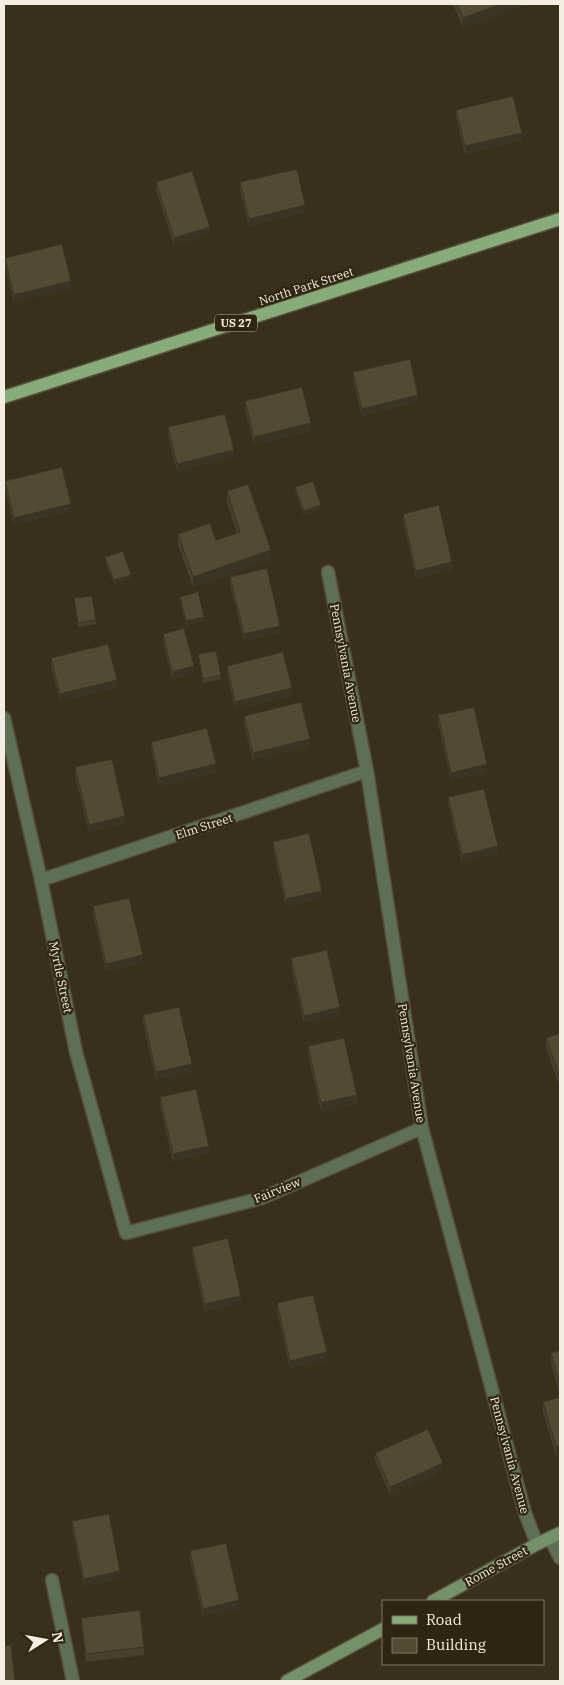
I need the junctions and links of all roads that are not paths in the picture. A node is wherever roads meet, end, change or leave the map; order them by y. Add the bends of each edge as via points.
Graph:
1 (560, 218) edge
2 (4, 397) edge
3 (328, 572) dead end
4 (4, 718) edge
5 (367, 772) junction
6 (41, 880) junction
7 (422, 1128) junction
8 (126, 1233) joint
9 (555, 1536) edge
10 (536, 1544) junction
11 (560, 1558) edge
12 (52, 1580) dead end
13 (435, 1600) edge
14 (382, 1630) edge
15 (74, 1681) edge
16 (287, 1681) edge

1 - 2 main road, North Park Street / US 27
3 - 5 street, Pennsylvania Avenue
4 - 6 street, Myrtle Street
5 - 6 street, Elm Street
5 - 7 street, Pennsylvania Avenue
6 - 8 street, Myrtle Street via 76,1052
7 - 8 street, Fairview via 262,1198
7 - 10 street, Pennsylvania Avenue
9 - 10 street, Rome Street
9 - 11 street
10 - 13 street, Rome Street
12 - 15 street
14 - 16 street

